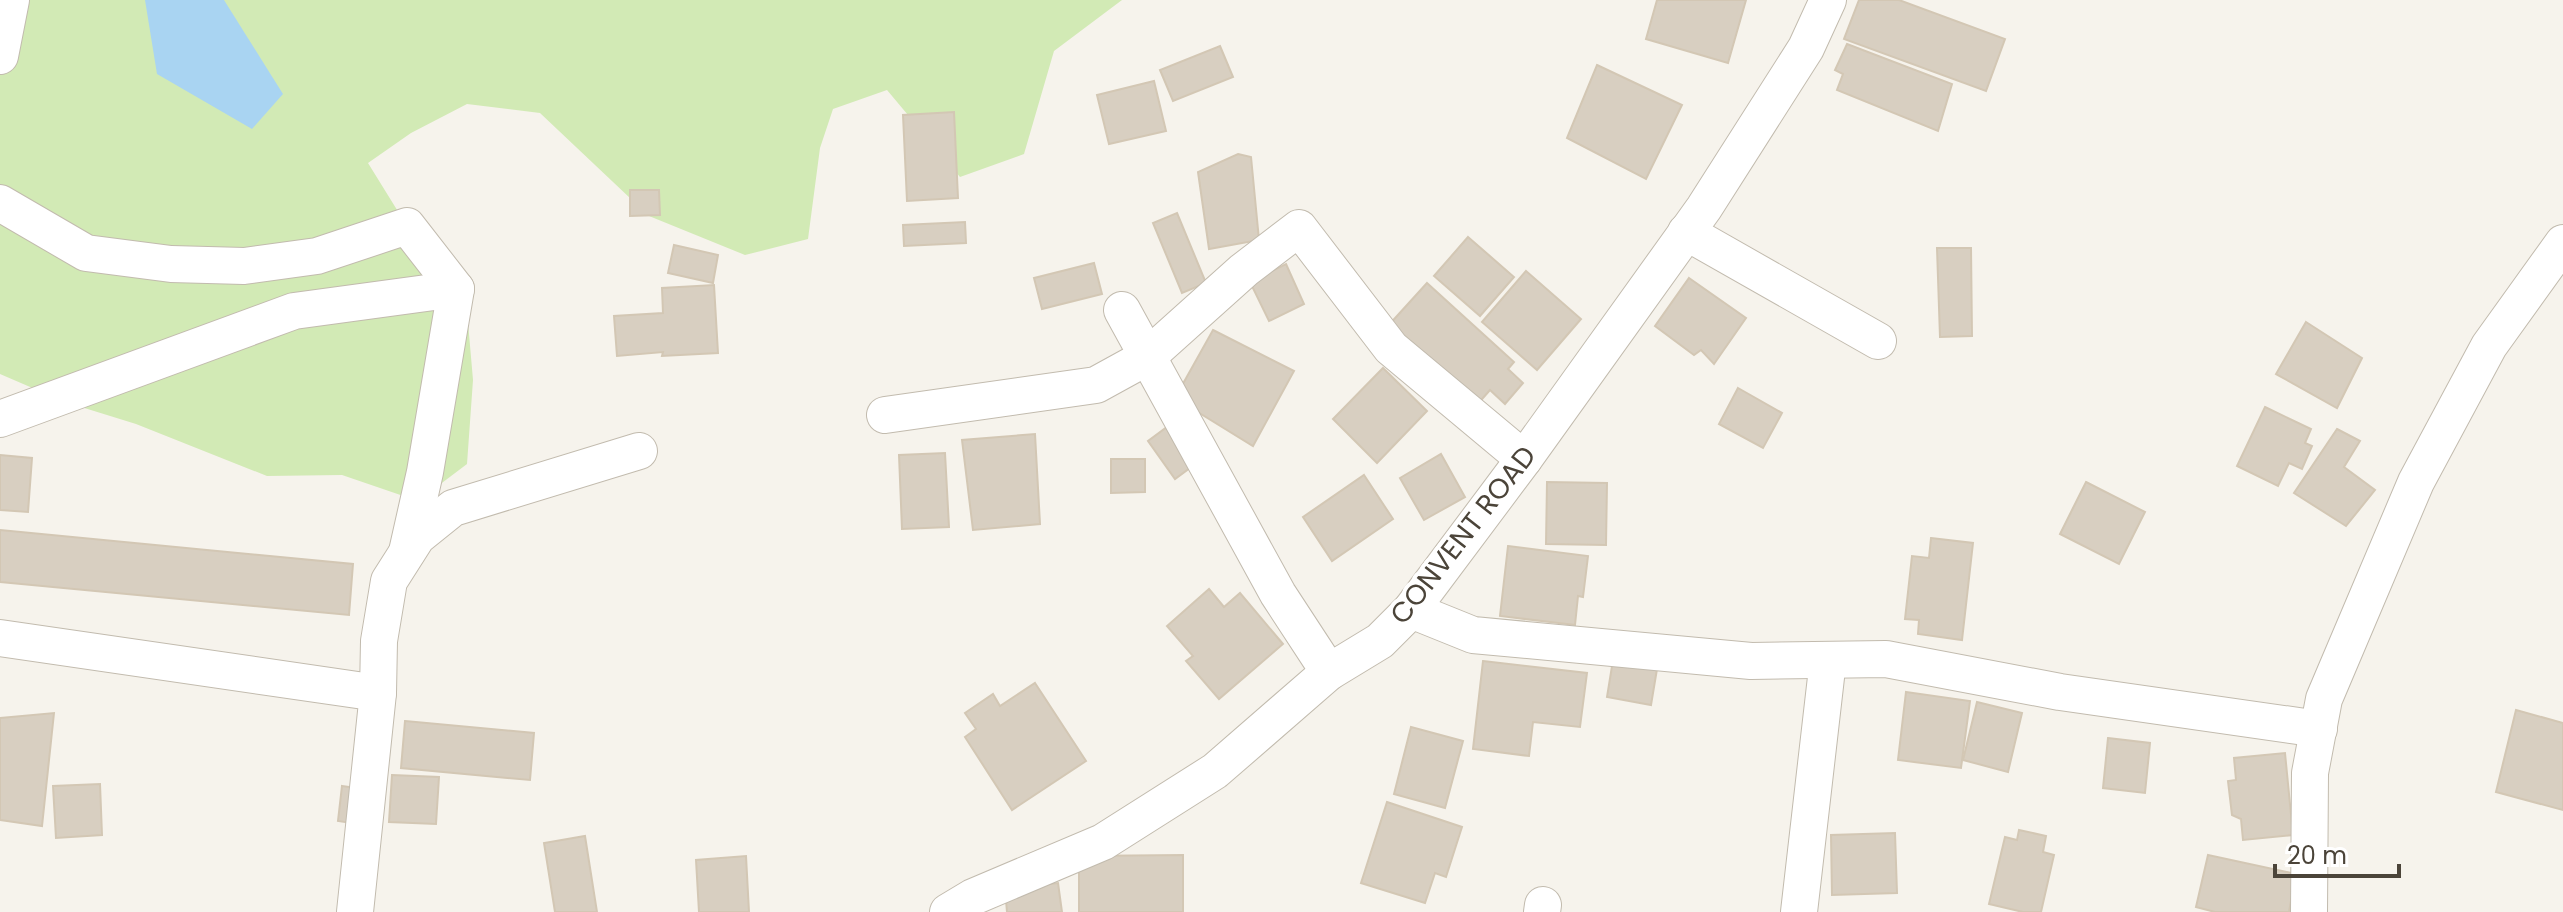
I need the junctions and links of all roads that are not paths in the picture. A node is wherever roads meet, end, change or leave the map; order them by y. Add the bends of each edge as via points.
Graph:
1 (11, 0) edge
2 (1828, 0) edge
3 (0, 56) edge
4 (0, 203) edge
5 (1686, 232) junction
6 (2563, 243) edge
7 (456, 289) junction
8 (1122, 310) dead end
9 (1878, 341) dead end
10 (1147, 357) junction
11 (885, 415) dead end
12 (0, 419) edge
13 (639, 451) dead end
14 (1524, 459) junction
15 (407, 552) junction
16 (1411, 610) junction
17 (0, 638) edge
18 (1828, 660) junction
19 (1329, 672) junction
20 (378, 693) junction
21 (2319, 729) junction
22 (355, 912) edge
23 (948, 912) edge
24 (1799, 912) edge
25 (2309, 912) edge

1 - 3 street
2 - 5 street, CONVENT ROAD via 1806,48
4 - 7 street via 86,253 171,264 244,266 317,256 407,226
5 - 9 street
5 - 14 street, CONVENT ROAD
6 - 21 street via 2489,346 2416,482 2324,699
7 - 12 street via 294,311
7 - 15 street
8 - 10 street
10 - 11 street via 1096,385
10 - 14 street via 1299,228 1391,348
10 - 19 street via 1278,594
13 - 15 street via 453,508
14 - 16 street, CONVENT ROAD
15 - 20 street via 389,581 379,641
16 - 18 street via 1473,635 1751,661
16 - 19 street, CONVENT ROAD via 1380,641
17 - 20 street
18 - 21 street via 1886,659 2060,692
18 - 24 street
19 - 23 street, CONVENT ROAD via 1215,771 1103,842
20 - 22 street
21 - 25 street via 2310,773

